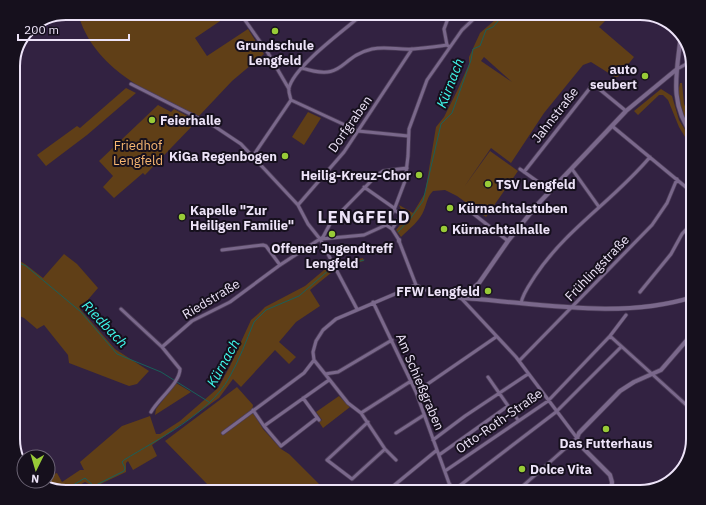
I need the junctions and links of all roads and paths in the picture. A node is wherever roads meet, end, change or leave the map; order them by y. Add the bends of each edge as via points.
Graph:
1 (245, 20) edge
2 (356, 20) edge
3 (447, 20) edge
4 (473, 20) edge
5 (679, 43) edge
6 (448, 46) junction
7 (412, 49) junction
8 (686, 65) edge
9 (302, 68) junction
10 (677, 69) junction
11 (131, 84) dead end
12 (289, 88) junction
13 (291, 100) junction
14 (626, 111) junction
15 (612, 126) junction
16 (686, 126) edge
17 (358, 131) junction
18 (408, 136) junction
19 (252, 156) junction
20 (650, 157) junction
21 (407, 168) junction
22 (520, 169) dead end
23 (572, 170) junction
24 (524, 172) junction
25 (677, 179) junction
26 (364, 187) junction
27 (686, 187) edge
28 (551, 191) junction
29 (298, 205) junction
30 (599, 206) junction
31 (466, 208) dead end
32 (394, 209) junction
33 (386, 225) junction
34 (392, 229) junction
35 (686, 230) edge
36 (320, 239) junction
37 (508, 240) junction
38 (222, 250) dead end
39 (280, 265) junction
40 (416, 285) junction
41 (470, 292) junction
42 (640, 292) dead end
43 (461, 298) junction
44 (475, 299) junction
45 (686, 299) edge
46 (373, 302) junction
47 (521, 303) junction
48 (574, 307) junction
49 (357, 308) junction
50 (121, 309) dead end
51 (626, 315) dead end
52 (610, 336) junction
53 (496, 337) junction
54 (392, 340) junction
55 (686, 341) edge
56 (162, 347) junction
57 (621, 347) junction
58 (314, 360) junction
59 (519, 361) junction
60 (325, 374) junction
61 (528, 374) junction
62 (653, 374) junction
63 (488, 377) dead end
64 (329, 380) junction
65 (411, 381) junction
66 (416, 392) junction
67 (500, 393) junction
68 (303, 398) junction
69 (548, 401) junction
70 (686, 405) edge
71 (508, 406) junction
72 (253, 410) junction
73 (151, 412) dead end
74 (556, 412) junction
75 (361, 414) junction
76 (424, 415) junction
77 (518, 420) junction
78 (368, 422) junction
79 (264, 426) junction
80 (222, 433) dead end
81 (396, 433) dead end
82 (577, 438) junction
83 (433, 440) junction
84 (385, 449) junction
85 (436, 450) junction
86 (439, 454) junction
87 (396, 460) dead end
88 (445, 471) junction
89 (394, 485) edge
90 (451, 485) edge
91 (462, 485) edge
92 (524, 485) edge
93 (612, 485) edge

1 - 12 street
2 - 9 street
3 - 6 street via 444,29
4 - 6 street
5 - 10 street
6 - 7 street
6 - 18 street via 427,80
7 - 9 street via 372,50 358,55 331,73
7 - 17 street, Dorfgraben
8 - 10 street
9 - 12 street
10 - 14 street
10 - 16 street via 677,104
11 - 19 street via 228,134
12 - 13 street
13 - 17 street
13 - 19 street
14 - 15 street
14 - 24 street, Jahnstraße via 598,88 590,88
15 - 20 street
15 - 23 street
17 - 18 street
17 - 29 street, Dorfgraben via 334,164
18 - 21 street
19 - 29 street
20 - 25 street
20 - 30 street via 629,180
21 - 26 street via 383,171
21 - 32 street via 405,181
22 - 24 street
23 - 28 street
23 - 30 street
24 - 28 street
25 - 27 street
25 - 48 street, Frühlingstraße via 667,203 652,225
26 - 32 street
26 - 36 street
28 - 37 street
29 - 36 street
30 - 47 street via 572,230 553,252 526,290
31 - 37 street
32 - 33 street
32 - 34 street via 400,217
33 - 34 street
33 - 36 street via 364,235
34 - 40 street via 399,240
35 - 42 street via 671,254
36 - 39 street, Riedstraße
36 - 49 street
37 - 41 street via 490,269
38 - 39 street via 263,245
39 - 56 street, Riedstraße via 230,302 192,321
40 - 43 street via 436,295
40 - 46 street
41 - 43 street
41 - 44 street
43 - 44 street
43 - 53 street
44 - 47 street
45 - 48 street via 667,304 628,308
46 - 49 street
46 - 54 street, Am Schießgraben
47 - 48 street
48 - 59 street, Frühlingstraße
49 - 58 street via 336,319 323,330 314,346
50 - 56 street
51 - 52 street, Otto-Roth-Straße
52 - 57 street
52 - 69 street, Otto-Roth-Straße
53 - 59 street
53 - 66 street
54 - 60 street via 338,372
54 - 65 street, Am Schießgraben
55 - 62 street via 662,370
56 - 73 street via 179,366 180,372
57 - 62 street
57 - 74 street
58 - 60 street
58 - 72 street via 304,373
59 - 61 street
60 - 64 street
61 - 67 street
61 - 69 street
62 - 70 street
62 - 82 street via 620,391 579,432
63 - 67 street
64 - 68 street
64 - 75 street
65 - 66 street, Am Schießgraben
65 - 75 street
66 - 76 street, Am Schießgraben
67 - 71 street
67 - 83 street
68 - 79 street
68 - 79 street via 318,419 281,446
69 - 74 street
69 - 77 street, Otto-Roth-Straße
71 - 77 street
71 - 86 street
72 - 79 street
72 - 80 street
74 - 82 street
74 - 91 street
75 - 78 street
76 - 81 street
76 - 83 street, Am Schießgraben
77 - 88 street, Otto-Roth-Straße
78 - 84 street
78 - 84 street via 327,460 352,479
82 - 92 street
82 - 93 street via 582,448 610,475
83 - 85 street, Am Schießgraben
84 - 87 street
85 - 86 street, Am Schießgraben
85 - 89 street
86 - 88 street, Am Schießgraben
88 - 90 street, Am Schießgraben

